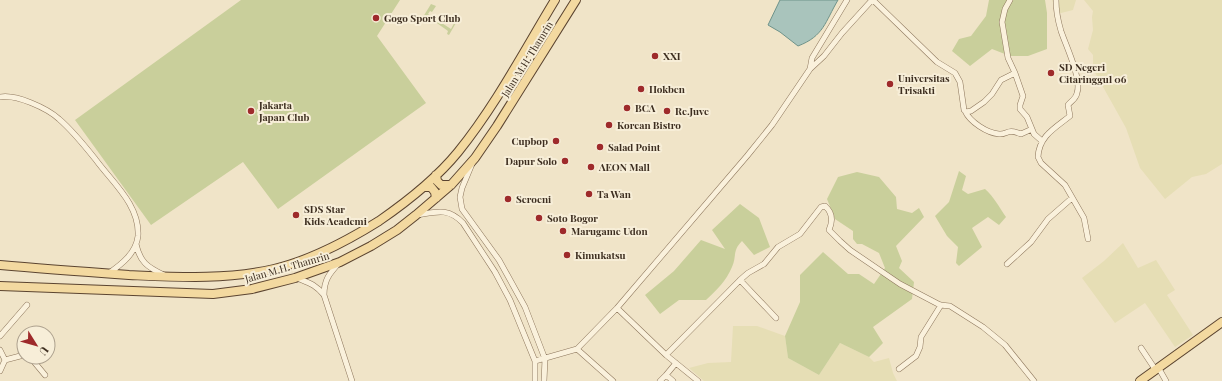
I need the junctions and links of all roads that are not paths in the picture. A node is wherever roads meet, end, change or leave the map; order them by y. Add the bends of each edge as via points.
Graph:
1 (555, 0) edge
2 (576, 0) edge
3 (847, 0) edge
4 (872, 0) edge
5 (1010, 0) edge
6 (1056, 1) edge
7 (810, 69) junction
8 (1015, 73) junction
9 (0, 97) edge
10 (965, 111) junction
11 (1032, 129) junction
12 (1042, 141) junction
13 (475, 158) junction
14 (436, 175) junction
15 (451, 185) junction
16 (424, 187) junction
17 (436, 198) junction
18 (1072, 198) junction
19 (416, 215) junction
20 (1088, 239) dead end
21 (136, 244) junction
22 (340, 262) junction
23 (1007, 264) dead end
24 (0, 265) edge
25 (274, 269) junction
26 (108, 273) junction
27 (167, 277) junction
28 (295, 278) junction
29 (740, 280) junction
30 (277, 282) junction
31 (0, 286) edge
32 (324, 295) junction
33 (27, 305) dead end
34 (941, 305) junction
35 (525, 307) junction
36 (617, 308) junction
37 (515, 312) junction
38 (776, 318) dead end
39 (1222, 322) edge
40 (0, 336) edge
41 (576, 348) junction
42 (1140, 348) dead end
43 (0, 350) edge
44 (666, 355) junction
45 (16, 357) edge
46 (545, 359) junction
47 (5, 360) junction
48 (535, 361) junction
49 (676, 364) junction
50 (37, 365) edge
51 (1156, 368) junction
52 (899, 369) dead end
53 (0, 371) edge
54 (45, 375) dead end
55 (666, 375) junction
56 (352, 381) edge
57 (535, 381) edge
58 (544, 381) edge
59 (613, 381) edge
60 (660, 381) edge
61 (672, 381) edge
62 (698, 381) edge
63 (1034, 381) edge
64 (1140, 381) edge
65 (1166, 381) edge

1 - 14 main road, Jalan M.H. Thamrin via 485,115 456,154
2 - 13 main road, Jalan M.H. Thamrin
3 - 7 street via 812,58
4 - 7 street
4 - 10 street via 937,62 955,73 960,82
5 - 8 street via 1002,22 1008,58
6 - 12 street via 1059,25 1073,64 1078,91 1077,96 1068,105 1070,116 1051,130
7 - 36 street via 760,140
8 - 10 street via 1001,80 984,102 971,111
8 - 11 street via 1023,96 1020,109
9 - 21 street via 41,107 58,118 88,149 131,208 137,222
10 - 11 street via 972,122 980,128 997,134 1014,131 1020,134
11 - 12 street
12 - 18 street via 1038,151 1041,163 1065,185
13 - 15 main road, Jalan M.H. Thamrin
13 - 35 street via 462,188 462,209 499,260
14 - 15 main road via 441,185
14 - 16 main road, Jalan M.H. Thamrin
15 - 17 main road, Jalan M.H. Thamrin
16 - 17 main road via 435,192
16 - 25 main road, Jalan M.H. Thamrin via 387,215 344,241 304,260
17 - 19 main road, Jalan M.H. Thamrin
18 - 20 street via 1084,218
18 - 23 street
19 - 22 main road, Jalan M.H. Thamrin via 371,246
19 - 37 street via 439,211 457,216 495,272
21 - 26 street via 125,262
21 - 27 street via 138,255 144,263
22 - 28 main road, Jalan M.H. Thamrin
22 - 32 street via 328,275
24 - 26 main road, Jalan M.H. Thamrin
25 - 27 main road, Jalan M.H. Thamrin via 233,275
25 - 30 main road
26 - 27 main road, Jalan M.H. Thamrin
28 - 30 main road, Jalan M.H. Thamrin
28 - 32 street via 312,283
29 - 34 street via 764,264 778,248 800,234 821,207 825,206 832,216 829,230 840,241 900,284
29 - 38 street
29 - 44 street
30 - 31 main road, Jalan M.H. Thamrin via 252,289 213,294
32 - 56 street
33 - 40 street
34 - 52 street via 922,336 916,356
34 - 63 street via 951,307 979,324 1008,349
35 - 37 street
35 - 46 street
36 - 41 street
36 - 44 street
37 - 48 street
39 - 51 main road
41 - 46 street
41 - 59 street
42 - 51 street
43 - 47 street
44 - 49 street
45 - 47 street
46 - 48 street
46 - 58 street
47 - 53 street
48 - 57 street
49 - 55 street
49 - 62 street
50 - 54 street
51 - 64 main road
51 - 65 street
55 - 60 street
55 - 61 street

